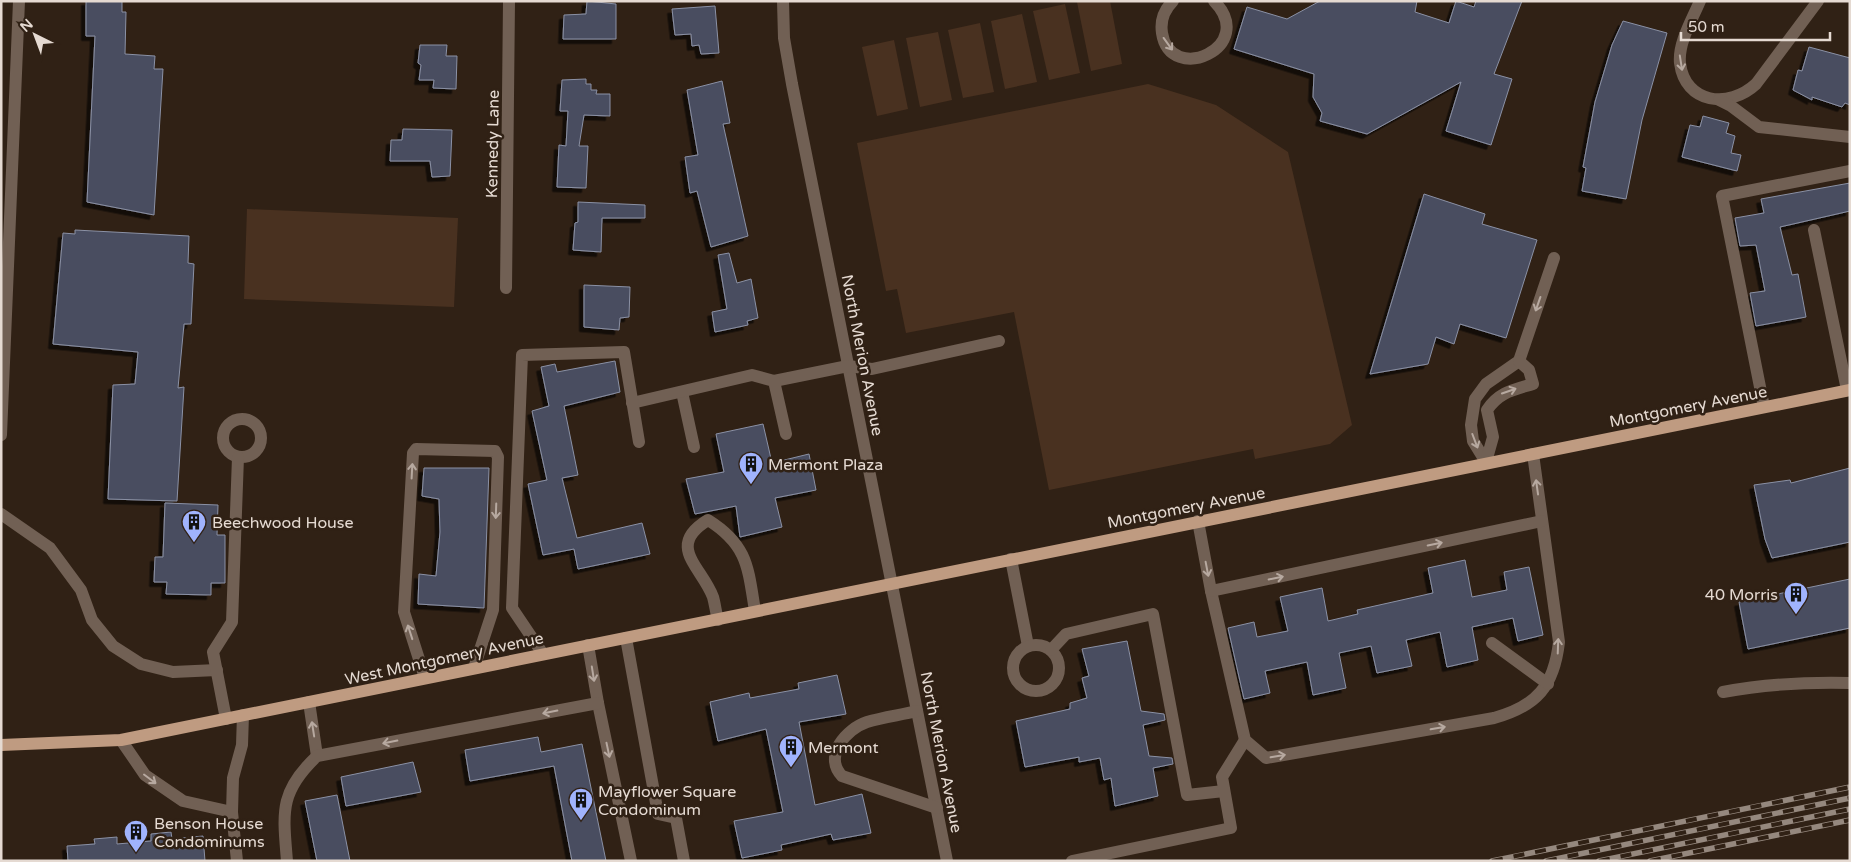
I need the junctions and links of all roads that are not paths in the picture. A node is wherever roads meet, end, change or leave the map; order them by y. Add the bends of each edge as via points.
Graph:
1 (19, 1) edge
2 (509, 1) edge
3 (782, 1) edge
4 (1156, 1) edge
5 (1173, 1) edge
6 (1214, 1) edge
7 (1700, 1) edge
8 (1818, 1) edge
9 (1163, 16) junction
10 (1719, 100) junction
11 (1850, 137) edge
12 (1850, 171) edge
13 (1814, 230) dead end
14 (1554, 258) dead end
15 (506, 288) dead end
16 (998, 341) dead end
17 (1519, 361) junction
18 (848, 366) junction
19 (774, 380) junction
20 (1848, 390) edge
21 (682, 392) junction
22 (632, 403) junction
23 (1764, 407) junction
24 (1, 430) edge
25 (786, 434) dead end
26 (1, 435) edge
27 (639, 442) dead end
28 (694, 447) dead end
29 (1533, 454) junction
30 (238, 457) dead end
31 (1486, 462) junction
32 (1, 514) edge
33 (1198, 521) junction
34 (1542, 521) junction
35 (1011, 559) junction
36 (892, 584) junction
37 (1212, 591) junction
38 (754, 611) junction
39 (718, 620) junction
40 (626, 638) junction
41 (1492, 643) dead end
42 (588, 645) junction
43 (1028, 646) junction
44 (1051, 650) junction
45 (544, 654) junction
46 (474, 668) junction
47 (217, 670) junction
48 (425, 678) junction
49 (1548, 684) junction
50 (1850, 684) edge
51 (1723, 692) dead end
52 (309, 702) junction
53 (598, 703) junction
54 (917, 711) junction
55 (243, 715) junction
56 (226, 719) junction
57 (121, 740) junction
58 (1245, 740) junction
59 (1, 745) edge
60 (317, 756) junction
61 (1224, 791) junction
62 (937, 808) junction
63 (232, 812) junction
64 (237, 861) edge
65 (289, 861) edge
66 (631, 861) edge
67 (684, 861) edge
68 (947, 861) edge
69 (1072, 861) edge

1 - 24 street
2 - 15 street, Kennedy Lane
3 - 18 street, North Merion Avenue via 785,47
4 - 9 street
5 - 9 street
9 -> 6 street via 1162,38 1176,55 1187,59 1209,56 1224,39 1226,29 1225,17
7 -> 10 street via 1680,50 1680,64 1693,89 1705,97
8 - 10 street via 1746,94
10 - 11 street via 1759,127
12 - 23 street via 1722,196
13 - 20 street
14 -> 17 street
16 - 18 street via 872,369
17 -> 31 street via 1486,384 1475,399 1471,426 1473,441
31 -> 17 street via 1493,437 1488,410 1503,392 1533,384 1529,370
18 - 19 street
18 - 36 street, North Merion Avenue
19 - 21 street via 752,375
19 - 25 street
20 - 23 main road, Montgomery Avenue
21 - 22 street
21 - 28 street
22 - 27 street
22 - 45 street via 624,352 522,355 512,608
23 - 29 main road, Montgomery Avenue
24 - 26 street
29 - 31 main road
34 -> 29 street
30 - 47 street via 232,622 214,652
31 - 33 main road, Montgomery Avenue
32 - 47 street via 50,548 81,590 92,620 113,646 141,664 173,672
33 - 35 main road, Montgomery Avenue
33 -> 37 street
37 -> 34 street
49 -> 34 street via 1556,664 1559,642
35 - 36 main road, Montgomery Avenue
35 - 43 street
36 - 38 main road, West Montgomery Avenue
36 - 54 street, North Merion Avenue
37 - 58 street
38 - 39 main road, West Montgomery Avenue
38 - 39 street via 749,574 741,550 725,531 708,520 695,528 687,544 688,555 713,598
39 - 40 main road, West Montgomery Avenue
40 - 42 main road, West Montgomery Avenue
40 - 67 street via 658,814 676,818
41 - 49 street
42 - 45 main road, West Montgomery Avenue
42 -> 53 street
43 - 44 street
43 - 44 street via 1016,657 1014,673 1022,686 1037,691 1052,685 1059,671 1059,663
44 - 61 street via 1066,634 1153,614 1188,796
45 - 46 main road, West Montgomery Avenue
46 - 48 main road, West Montgomery Avenue
48 -> 46 street via 404,612 413,453 416,449 495,452 498,456 493,610
47 - 56 street
48 - 52 main road, West Montgomery Avenue
58 -> 49 street via 1266,758 1494,718 1521,708
50 - 51 street via 1759,685
52 - 55 main road, West Montgomery Avenue
60 -> 52 street
53 -> 60 street
53 -> 66 street
54 - 62 street, North Merion Avenue
54 - 62 street via 865,723 854,730 836,749 834,765 842,776
55 - 56 main road, West Montgomery Avenue
55 - 63 street via 242,745 233,778
56 - 57 main road, West Montgomery Avenue
57 - 59 main road, West Montgomery Avenue
57 -> 63 street via 145,775 183,801
58 - 61 street via 1222,777
60 - 65 street via 299,773 288,794 283,818
61 - 69 street via 1231,828
62 - 68 street, North Merion Avenue
63 - 64 street

